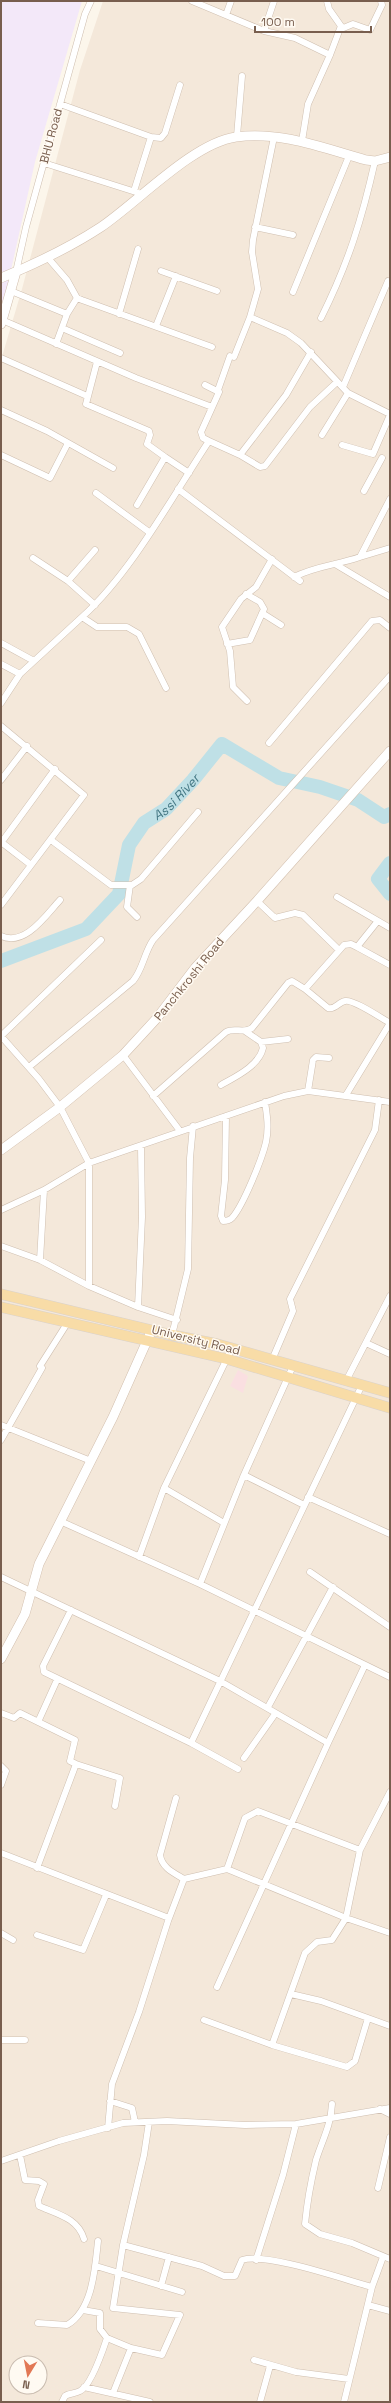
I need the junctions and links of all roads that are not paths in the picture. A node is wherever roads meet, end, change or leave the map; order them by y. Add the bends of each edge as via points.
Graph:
1 (91, 1) edge
2 (193, 1) edge
3 (231, 1) edge
4 (274, 1) edge
5 (327, 1) edge
6 (381, 1) edge
7 (226, 15) junction
8 (341, 29) junction
9 (264, 31) junction
10 (330, 54) junction
11 (242, 76) dead end
12 (180, 85) dead end
13 (60, 104) junction
14 (237, 136) junction
15 (151, 137) junction
16 (274, 137) junction
17 (302, 141) junction
18 (349, 156) junction
19 (390, 157) edge
20 (375, 161) junction
21 (44, 164) junction
22 (138, 192) junction
23 (255, 227) junction
24 (293, 235) dead end
25 (138, 249) dead end
26 (48, 258) junction
27 (161, 271) dead end
28 (16, 272) junction
29 (176, 276) junction
30 (1, 278) edge
31 (388, 281) dead end
32 (11, 291) junction
33 (217, 292) dead end
34 (294, 292) dead end
35 (77, 298) junction
36 (67, 314) junction
37 (119, 314) junction
38 (250, 317) junction
39 (321, 318) dead end
40 (2, 322) edge
41 (156, 326) junction
42 (62, 328) junction
43 (56, 344) junction
44 (212, 347) dead end
45 (311, 352) junction
46 (120, 353) dead end
47 (1, 358) edge
48 (97, 362) junction
49 (337, 382) junction
50 (204, 385) dead end
51 (343, 387) junction
52 (218, 390) junction
53 (348, 393) junction
54 (86, 396) junction
55 (212, 407) junction
56 (1, 410) edge
57 (390, 415) edge
58 (322, 435) dead end
59 (209, 441) junction
60 (68, 443) junction
61 (342, 445) dead end
62 (373, 454) junction
63 (1, 455) edge
64 (240, 455) junction
65 (165, 457) junction
66 (382, 458) junction
67 (390, 461) edge
68 (113, 468) dead end
69 (189, 473) junction
70 (178, 490) junction
71 (364, 490) dead end
72 (96, 494) dead end
73 (390, 499) edge
74 (137, 505) dead end
75 (149, 532) junction
76 (390, 548) edge
77 (95, 550) dead end
78 (360, 556) junction
79 (33, 558) dead end
80 (272, 559) junction
81 (335, 564) junction
82 (294, 577) junction
83 (68, 581) junction
84 (300, 581) dead end
85 (246, 594) junction
86 (390, 597) edge
87 (95, 605) junction
88 (262, 614) junction
89 (82, 617) junction
90 (281, 625) dead end
91 (390, 628) edge
92 (1, 643) edge
93 (227, 644) junction
94 (34, 661) junction
95 (1, 664) edge
96 (20, 674) junction
97 (390, 676) edge
98 (166, 688) dead end
99 (247, 701) dead end
100 (1, 702) edge
101 (1, 726) edge
102 (270, 743) dead end
103 (27, 746) junction
104 (390, 751) edge
105 (55, 769) junction
106 (1, 780) edge
107 (198, 812) dead end
108 (51, 840) junction
109 (1, 842) edge
110 (31, 866) junction
111 (129, 885) junction
112 (337, 897) dead end
113 (60, 900) dead end
114 (257, 901) junction
115 (1, 905) edge
116 (137, 917) dead end
117 (377, 922) junction
118 (390, 928) edge
119 (1, 936) edge
120 (101, 940) dead end
121 (357, 947) junction
122 (339, 950) junction
123 (390, 965) edge
124 (305, 989) junction
125 (390, 1023) edge
126 (245, 1031) junction
127 (1, 1036) edge
128 (288, 1039) dead end
129 (261, 1042) junction
130 (123, 1055) junction
131 (329, 1058) dead end
132 (29, 1067) junction
133 (220, 1085) dead end
134 (308, 1091) junction
135 (346, 1095) junction
136 (153, 1096) junction
137 (379, 1100) junction
138 (265, 1102) junction
139 (390, 1102) edge
140 (60, 1107) junction
141 (226, 1116) junction
142 (193, 1126) junction
143 (180, 1131) junction
144 (141, 1146) junction
145 (1, 1150) edge
146 (89, 1163) junction
147 (44, 1190) junction
148 (1, 1210) edge
149 (1, 1246) edge
150 (40, 1260) junction
151 (89, 1286) junction
152 (1, 1294) edge
153 (390, 1296) edge
154 (1, 1306) edge
155 (138, 1307) junction
156 (177, 1320) junction
157 (68, 1322) junction
158 (152, 1329) junction
159 (172, 1335) junction
160 (147, 1340) junction
161 (366, 1342) junction
162 (232, 1348) junction
163 (390, 1354) edge
164 (227, 1359) junction
165 (272, 1360) junction
166 (293, 1366) junction
167 (288, 1377) junction
168 (346, 1381) junction
169 (362, 1385) junction
170 (390, 1393) edge
171 (356, 1398) junction
172 (390, 1408) edge
173 (1, 1425) edge
174 (8, 1428) junction
175 (1, 1440) edge
176 (91, 1461) junction
177 (244, 1475) junction
178 (164, 1488) junction
179 (308, 1497) junction
180 (304, 1505) junction
181 (60, 1521) junction
182 (224, 1523) junction
183 (390, 1534) edge
184 (139, 1557) junction
185 (310, 1572) dead end
186 (1, 1577) edge
187 (200, 1584) junction
188 (333, 1586) junction
189 (32, 1592) junction
190 (71, 1610) junction
191 (253, 1611) junction
192 (390, 1627) edge
193 (305, 1636) junction
194 (1, 1659) edge
195 (366, 1665) junction
196 (390, 1677) edge
197 (57, 1680) junction
198 (220, 1681) junction
199 (268, 1708) junction
200 (1, 1713) edge
201 (274, 1714) junction
202 (38, 1722) junction
203 (191, 1743) junction
204 (328, 1743) junction
205 (244, 1758) dead end
206 (76, 1764) junction
207 (1, 1766) edge
208 (238, 1769) dead end
209 (1, 1785) edge
210 (390, 1792) edge
211 (176, 1798) dead end
212 (115, 1806) dead end
213 (290, 1825) junction
214 (360, 1850) junction
215 (1, 1853) edge
216 (37, 1868) junction
217 (227, 1870) junction
218 (184, 1879) junction
219 (263, 1884) junction
220 (106, 1895) junction
221 (169, 1918) junction
222 (346, 1918) junction
223 (1, 1933) edge
224 (390, 1933) edge
225 (37, 1935) dead end
226 (13, 1940) dead end
227 (217, 1987) dead end
228 (291, 1994) junction
229 (368, 2018) junction
230 (204, 2020) dead end
231 (390, 2026) edge
232 (1, 2040) edge
233 (25, 2040) dead end
234 (272, 2045) junction
235 (110, 2101) junction
236 (332, 2104) dead end
237 (380, 2108) junction
238 (390, 2108) edge
239 (390, 2114) edge
240 (331, 2119) junction
241 (135, 2122) junction
242 (149, 2122) junction
243 (296, 2124) junction
244 (108, 2128) junction
245 (390, 2138) edge
246 (20, 2155) junction
247 (1, 2161) edge
248 (378, 2188) dead end
249 (84, 2239) dead end
250 (98, 2241) dead end
251 (123, 2245) junction
252 (383, 2257) junction
253 (169, 2258) junction
254 (390, 2259) edge
255 (256, 2260) junction
256 (96, 2266) junction
257 (119, 2273) junction
258 (161, 2286) junction
259 (372, 2287) junction
260 (182, 2292) dead end
261 (368, 2305) junction
262 (83, 2310) junction
263 (390, 2311) edge
264 (38, 2323) dead end
265 (107, 2338) junction
266 (131, 2348) junction
267 (254, 2360) dead end
268 (270, 2366) junction
269 (349, 2379) junction
270 (84, 2387) junction
271 (113, 2394) junction
272 (123, 2395) junction
273 (62, 2402) edge
274 (122, 2402) edge
275 (150, 2402) edge
276 (260, 2402) edge
277 (344, 2402) edge

1 - 13 street, BHU Road
2 - 7 street
3 - 7 street
4 - 9 street
5 - 8 street
6 - 8 street via 370,30 353,24
7 - 9 street
8 - 10 street
9 - 10 street via 295,38
10 - 17 street via 308,104
11 - 14 street
12 - 15 street via 165,133 161,138
13 - 15 street
13 - 21 street, BHU Road
14 - 16 street
14 - 22 street via 207,146
15 - 22 street
16 - 17 street
16 - 23 street
17 - 18 street
18 - 20 street
18 - 34 street
19 - 20 street
20 - 39 street via 365,206 347,264
21 - 22 street
21 - 28 street, BHU Road
22 - 26 street via 101,227
23 - 24 street
23 - 38 street via 252,252 258,289
25 - 37 street
26 - 28 street
26 - 35 street via 67,280
27 - 29 street
28 - 30 street
28 - 32 street
29 - 33 street
29 - 41 street
31 - 51 street
32 - 36 street
32 - 40 street
35 - 36 street
35 - 37 street
36 - 42 street
37 - 41 street
38 - 45 street via 287,333
38 - 52 street
40 - 43 street
41 - 44 street
42 - 43 street
42 - 46 street
43 - 48 street
45 - 49 street
45 - 64 street via 286,395
47 - 54 street
48 - 54 street
48 - 55 street
49 - 51 street
49 - 64 street via 310,407 265,466 260,467
50 - 52 street
51 - 53 street
52 - 55 street via 219,394
53 - 57 street
53 - 58 street
54 - 65 street via 85,402 88,406 149,431 147,444
55 - 59 street via 201,432
56 - 60 street
57 - 62 street
59 - 64 street
59 - 69 street
60 - 63 street via 50,478
60 - 68 street
61 - 62 street
62 - 66 street
65 - 69 street
65 - 74 street
66 - 67 street
66 - 71 street
69 - 70 street
70 - 75 street
70 - 80 street
72 - 75 street
73 - 78 street
75 - 87 street via 108,591
76 - 78 street
77 - 83 street
78 - 81 street
79 - 83 street
80 - 82 street
80 - 85 street via 256,587
81 - 82 street via 309,569
81 - 86 street
82 - 84 street
83 - 87 street
85 - 88 street via 264,606
85 - 93 street via 222,627
87 - 89 street
88 - 90 street
88 - 93 street via 250,640
89 - 94 street
89 - 98 street via 97,627 127,628 139,634
91 - 102 street via 380,620 372,621
92 - 94 street
93 - 99 street via 231,658 233,687
94 - 96 street
95 - 96 street
96 - 100 street
97 - 132 street via 153,940 133,981
101 - 103 street
103 - 105 street
103 - 106 street
104 - 114 street, Panchkroshi Road
105 - 108 street via 84,795
105 - 109 street
107 - 111 street via 141,879
108 - 110 street
108 - 111 street via 108,883 115,886
109 - 110 street
110 - 115 street
111 - 116 street via 127,907
112 - 117 street
113 - 119 street via 23,936
114 - 122 street via 275,918 295,913 303,915
114 - 130 street, Panchkroshi Road via 195,968 158,1018
117 - 118 street
117 - 121 street
120 - 127 street
121 - 122 street via 348,943
121 - 123 street
122 - 124 street
124 - 125 street via 328,1008 350,1001
124 - 126 street via 296,982 288,983 252,1028
125 - 135 street
126 - 129 street
126 - 136 street via 234,1029 226,1032
127 - 132 street
128 - 129 street
129 - 133 street via 263,1048 258,1058 239,1075
130 - 136 street
130 - 140 street, Panchkroshi Road
131 - 134 street via 313,1060
132 - 140 street
134 - 135 street
134 - 138 street
135 - 137 street
136 - 143 street
137 - 139 street
137 - 165 street via 375,1130 290,1299 293,1311
138 - 141 street
138 - 141 street via 268,1125 261,1158 231,1219 223,1221 221,1216 225,1180
140 - 145 street, Panchkroshi Road
140 - 146 street
141 - 142 street
142 - 143 street
142 - 156 street via 188,1269
143 - 144 street
144 - 146 street
144 - 155 street via 142,1217
146 - 147 street
146 - 151 street
147 - 148 street
147 - 150 street
149 - 150 street
150 - 151 street
151 - 155 street
152 - 158 main road, University Road
153 - 161 street
154 - 157 main road
155 - 156 street
156 - 159 street
157 - 160 main road
157 - 174 street
158 - 159 main road, University Road
158 - 160 street
159 - 162 main road, University Road
160 - 164 main road
160 - 176 street
161 - 163 street
161 - 168 street
162 - 164 street
162 - 165 main road, University Road
164 - 167 main road
164 - 178 street
165 - 166 main road, University Road
166 - 167 street
166 - 168 main road, University Road
167 - 171 main road
167 - 177 street
168 - 169 main road, University Road
169 - 170 main road, University Road
169 - 171 street
171 - 172 main road
171 - 179 street
173 - 174 street
174 - 175 street
174 - 176 street
176 - 181 street
177 - 180 street
177 - 182 street
178 - 182 street
178 - 184 street
179 - 180 street
179 - 183 street
180 - 191 street
181 - 184 street
181 - 189 street via 39,1564
182 - 187 street
184 - 187 street
185 - 188 street
186 - 189 street
187 - 191 street
188 - 192 street
188 - 193 street
189 - 190 street
189 - 194 street via 25,1614
190 - 197 street via 43,1666 44,1672
190 - 198 street
191 - 193 street
191 - 198 street
193 - 195 street
193 - 199 street
195 - 196 street
195 - 204 street
197 - 202 street
197 - 203 street
198 - 199 street
198 - 203 street
199 - 201 street
200 - 202 street via 14,1718 19,1713
201 - 204 street
201 - 205 street
202 - 206 street via 75,1740 70,1761
203 - 208 street
204 - 213 street
206 - 212 street via 120,1778
206 - 216 street
207 - 209 street via 6,1771
210 - 214 street
211 - 218 street via 160,1855 165,1867
213 - 214 street
213 - 217 street via 258,1811 250,1813 245,1818
213 - 219 street
214 - 222 street
215 - 216 street
216 - 220 street
217 - 218 street
217 - 219 street
218 - 221 street
219 - 222 street
219 - 227 street
220 - 221 street
220 - 225 street via 83,1950
221 - 235 street via 139,2012 112,2084
222 - 224 street
222 - 228 street via 332,1940 317,1942 304,1953
223 - 226 street
228 - 229 street via 321,2001
228 - 234 street
229 - 231 street
229 - 234 street via 355,2061 347,2067
230 - 234 street
232 - 233 street
235 - 241 street via 132,2108
235 - 244 street
236 - 240 street
237 - 238 street
237 - 239 street
237 - 240 street
240 - 243 street
240 - 252 street via 316,2160 306,2206 305,2224 320,2234 352,2243
241 - 242 street
241 - 244 street via 123,2122
242 - 243 street
242 - 251 street
243 - 255 street
244 - 246 street
245 - 248 street
246 - 247 street
246 - 249 street via 25,2180 44,2184 38,2200 39,2206 68,2218
250 - 256 street
251 - 253 street
251 - 257 street
252 - 254 street
252 - 259 street
253 - 255 street via 202,2266 229,2277 235,2276 242,2260
253 - 258 street
255 - 259 street via 284,2262
256 - 257 street
256 - 262 street
257 - 258 street
257 - 266 street via 113,2308 180,2315 162,2355
258 - 260 street
259 - 261 street
261 - 263 street
261 - 269 street
262 - 264 street via 67,2325
262 - 265 street via 100,2313 100,2329
265 - 266 street
265 - 270 street via 98,2363
266 - 271 street
267 - 268 street
268 - 269 street
268 - 276 street
269 - 277 street
270 - 271 street
270 - 273 street via 65,2396
271 - 272 street
272 - 274 street
272 - 275 street

